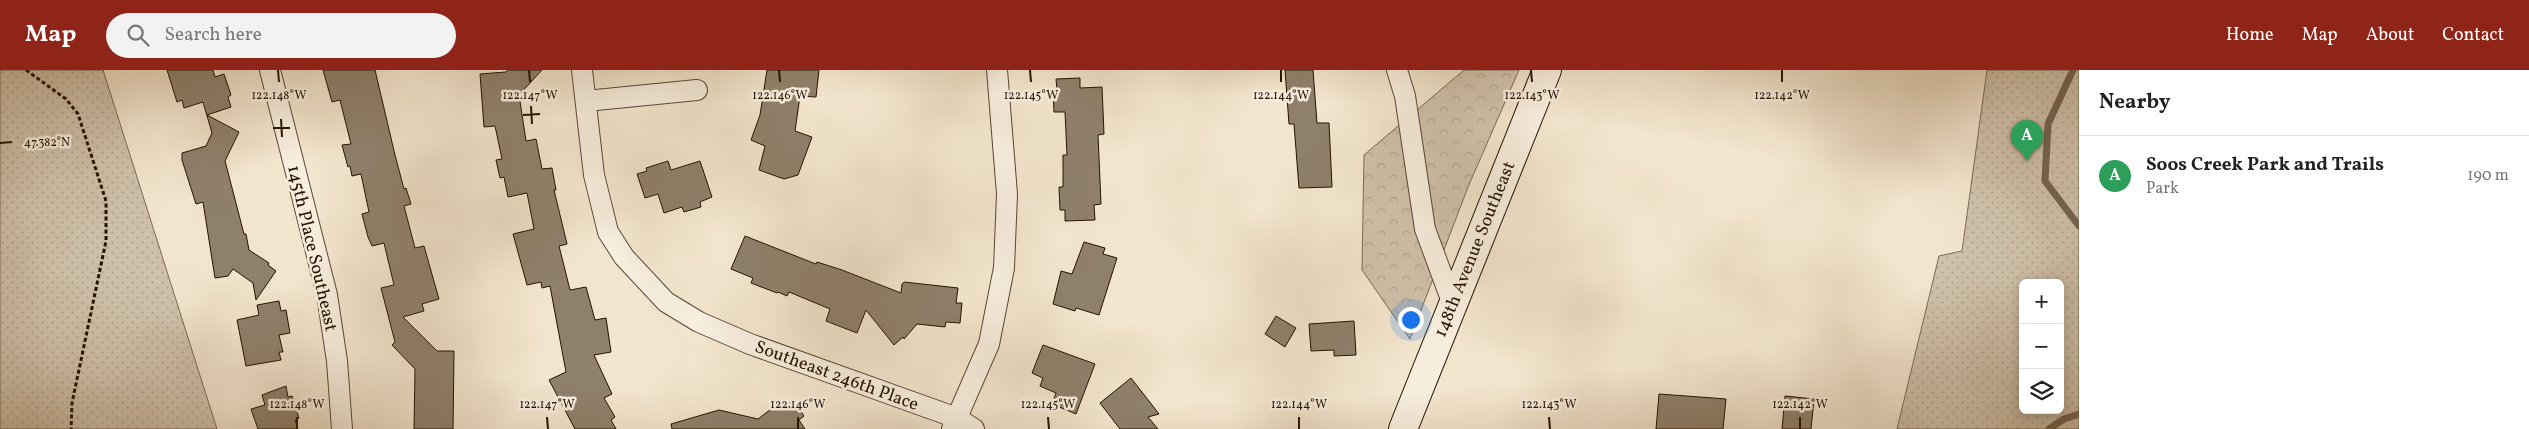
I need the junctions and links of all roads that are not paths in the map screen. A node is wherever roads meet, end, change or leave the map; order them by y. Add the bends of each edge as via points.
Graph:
1 (270, 70) edge
2 (582, 70) edge
3 (997, 70) edge
4 (1397, 70) edge
5 (1547, 70) edge
6 (697, 90) dead end
7 (586, 101) junction
8 (1452, 302) junction
9 (954, 423) edge
10 (342, 429) edge
11 (974, 429) edge
12 (1402, 429) edge

1 - 10 street, 145th Place Southeast via 326,295 337,361
2 - 7 street, Southeast 246th Place
3 - 9 street via 1008,194 1004,268 989,344
4 - 8 street via 1405,96 1425,228
5 - 8 street, 148th Avenue Southeast
6 - 7 street
7 - 9 street, Southeast 246th Place via 594,175 608,232 624,257 666,302 700,322 750,344
8 - 12 street, 148th Avenue Southeast
9 - 11 street, Southeast 246th Place

